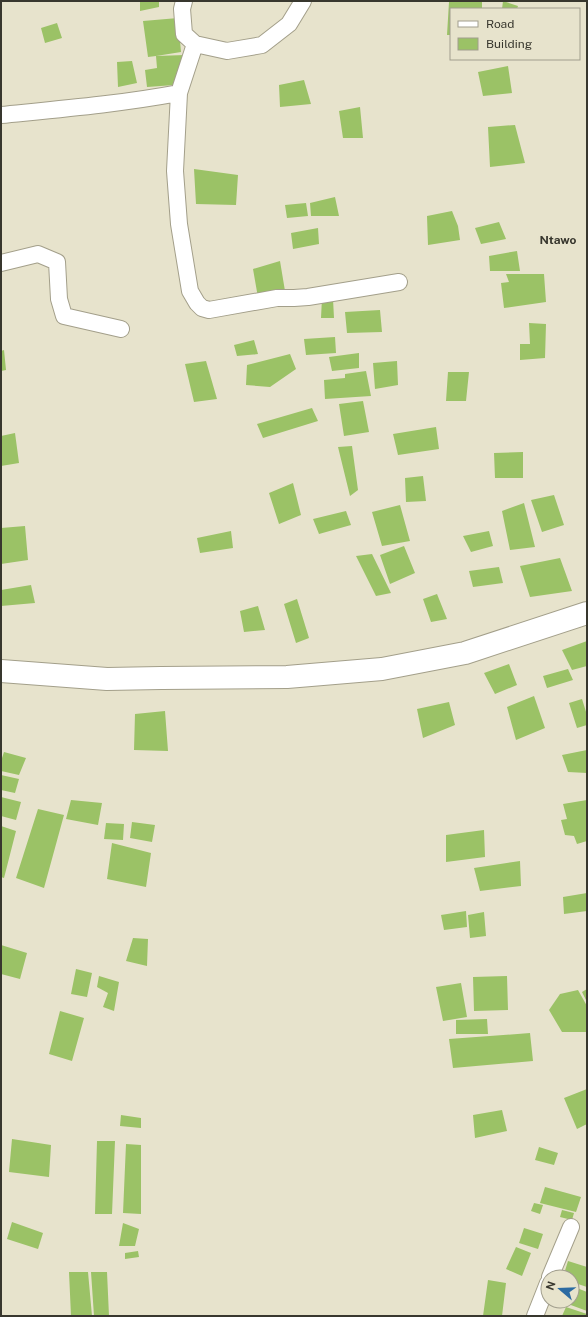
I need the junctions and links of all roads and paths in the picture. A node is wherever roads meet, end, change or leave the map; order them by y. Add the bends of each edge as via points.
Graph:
1 (184, 1) edge
2 (303, 1) edge
3 (195, 44) junction
4 (179, 93) junction
5 (1, 114) edge
6 (1, 263) edge
7 (399, 282) dead end
8 (120, 329) dead end
9 (587, 613) edge
10 (1, 673) edge
11 (571, 1227) dead end
12 (553, 1269) edge
13 (540, 1303) edge
14 (535, 1316) edge

1 - 3 street via 184,34
2 - 3 street via 289,24 262,45 227,50
3 - 4 street
4 - 5 street via 64,109
4 - 7 street via 175,171 179,224 190,291 202,308 209,310 276,298 308,297
6 - 8 street via 38,254 57,262 59,299 64,316
9 - 10 street via 465,653 382,669 287,677 107,679
11 - 12 street
13 - 14 street

